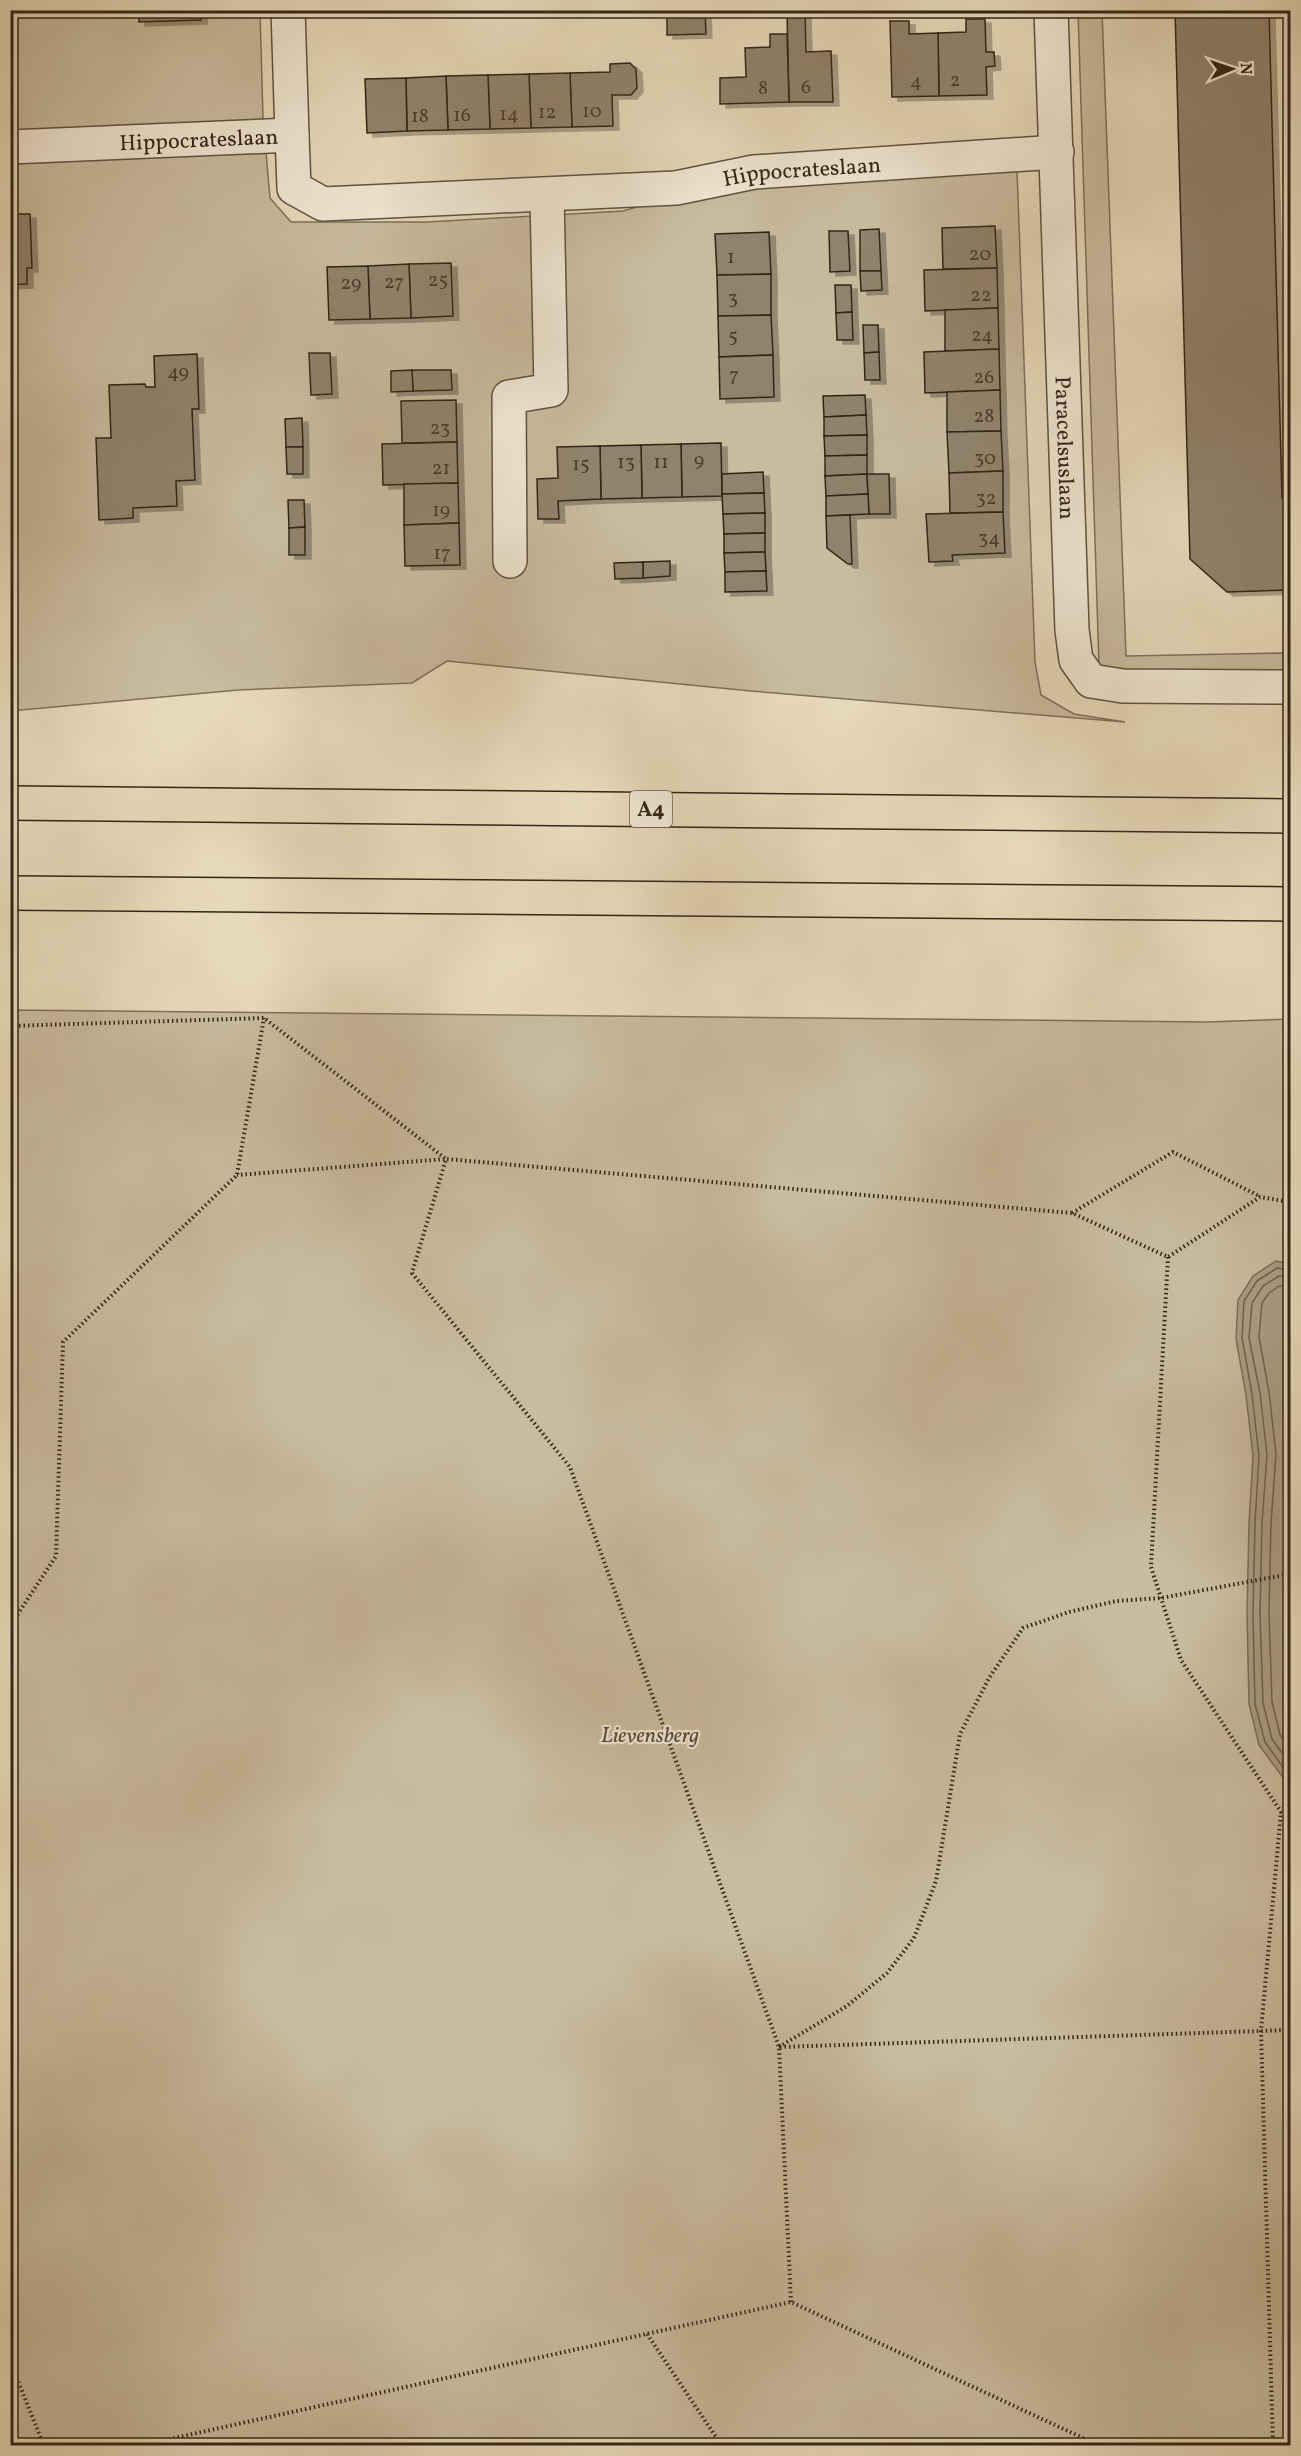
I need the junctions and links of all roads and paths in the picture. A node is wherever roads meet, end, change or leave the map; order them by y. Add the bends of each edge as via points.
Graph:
1 (288, 10) edge
2 (1051, 10) edge
3 (292, 135) junction
4 (10, 147) edge
5 (1057, 152) junction
6 (547, 195) junction
7 (510, 561) dead end
8 (1290, 687) edge
9 (10, 803) edge
10 (1290, 816) edge
11 (10, 893) edge
12 (1290, 904) edge
13 (264, 1017) junction
14 (10, 1026) edge
15 (446, 1159) junction
16 (237, 1175) junction
17 (1260, 1197) junction
18 (1290, 1202) edge
19 (1072, 1213) junction
20 (1168, 1257) junction
21 (1290, 1574) edge
22 (1161, 1598) junction
23 (10, 1626) edge
24 (1281, 1812) junction
25 (1290, 1818) edge
26 (1290, 2030) edge
27 (1261, 2031) junction
28 (780, 2047) junction
29 (791, 2302) junction
30 (647, 2334) junction
31 (10, 2361) edge
32 (44, 2445) edge
33 (138, 2445) edge
34 (722, 2445) edge
35 (1100, 2445) edge
36 (1274, 2445) edge

1 - 3 street
2 - 5 street, Paracelsuslaan
3 - 4 street, Hippocrateslaan
3 - 6 street, Hippocrateslaan via 294,188 323,204
5 - 6 street, Hippocrateslaan via 754,172 676,188
5 - 8 street, Paracelsuslaan via 1076,660 1091,681 1123,686
6 - 7 street via 551,390 509,397
9 - 10 highway, A4
11 - 12 highway
13 - 14 path
13 - 15 path
13 - 16 path
15 - 16 path
15 - 19 path
15 - 28 path via 412,1273 570,1467
16 - 23 path via 63,1342 56,1556
17 - 18 path
17 - 19 path via 1173,1152
17 - 20 path
19 - 20 path
20 - 22 path via 1151,1567
21 - 22 path
22 - 24 path via 1181,1660
22 - 28 path via 1116,1601 1023,1628 989,1678 960,1734 936,1881 914,1938 887,1973 855,2000
24 - 25 path
24 - 27 path
26 - 27 path
27 - 28 path
27 - 36 path
28 - 29 path
29 - 30 path
29 - 35 path
30 - 33 path
30 - 34 path
31 - 32 path

